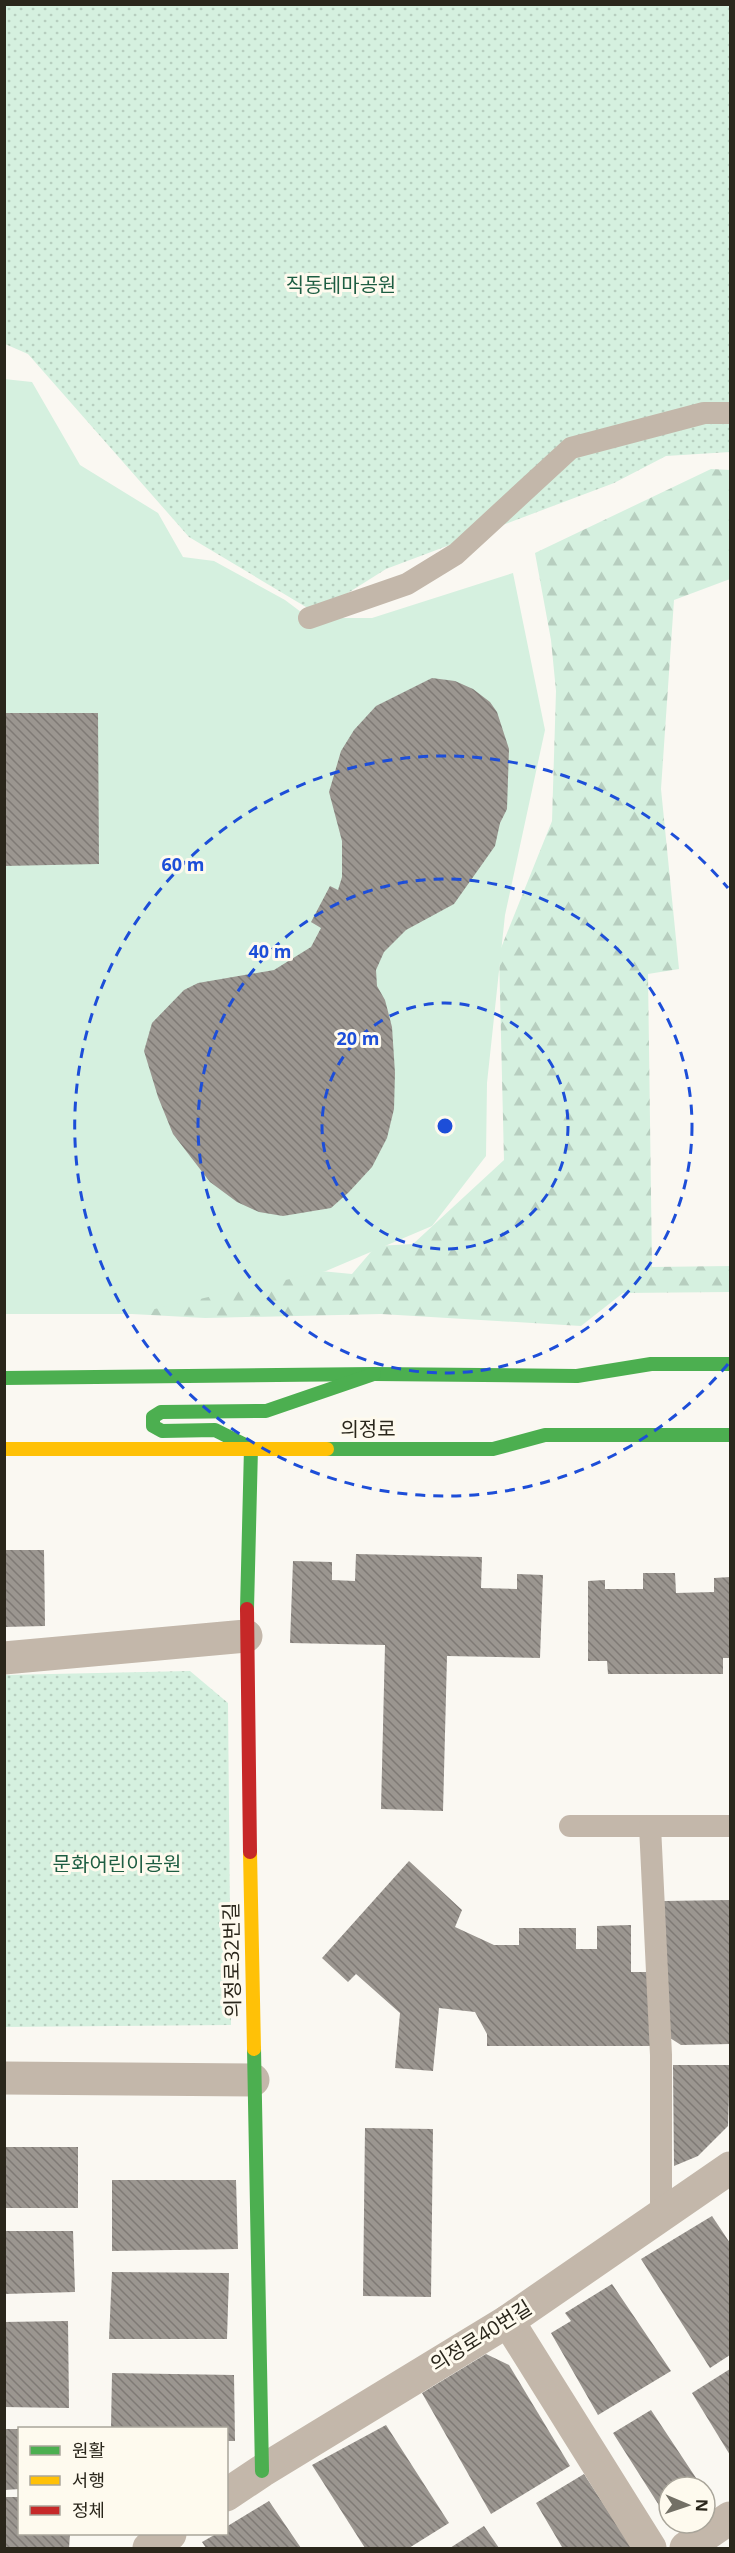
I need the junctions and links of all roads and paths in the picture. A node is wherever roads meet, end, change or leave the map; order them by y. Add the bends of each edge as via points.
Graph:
1 (730, 413) edge
2 (309, 618) dead end
3 (730, 1364) edge
4 (374, 1374) junction
5 (4, 1378) edge
6 (730, 1435) edge
7 (251, 1448) junction
8 (4, 1449) edge
9 (246, 1636) junction
10 (4, 1658) edge
11 (570, 1826) dead end
12 (650, 1826) junction
13 (730, 1826) edge
14 (4, 2078) edge
15 (253, 2080) junction
16 (730, 2168) edge
17 (661, 2216) junction
18 (508, 2321) junction
19 (261, 2471) junction
20 (228, 2494) edge
21 (730, 2518) edge
22 (168, 2535) edge
23 (148, 2548) edge
24 (650, 2548) edge
25 (686, 2548) edge

1 - 2 lane via 704,414 571,448 456,554 407,584
3 - 4 street via 651,1364 577,1376
4 - 5 street
4 - 7 street via 266,1411 161,1412 153,1417 153,1426 162,1431 215,1430
6 - 7 street, 의정로 via 545,1435 493,1449
7 - 8 street, 의정로
7 - 9 street, 의정로32번길
9 - 10 street
9 - 15 street, 의정로32번길
11 - 12 lane
12 - 13 lane
12 - 17 lane via 661,2055
14 - 15 street
15 - 19 street, 의정로32번길
16 - 17 street, 의정로40번길
17 - 18 street, 의정로40번길
18 - 19 street, 의정로40번길
18 - 24 street
19 - 20 street, 의정로40번길
21 - 25 street
22 - 23 street

